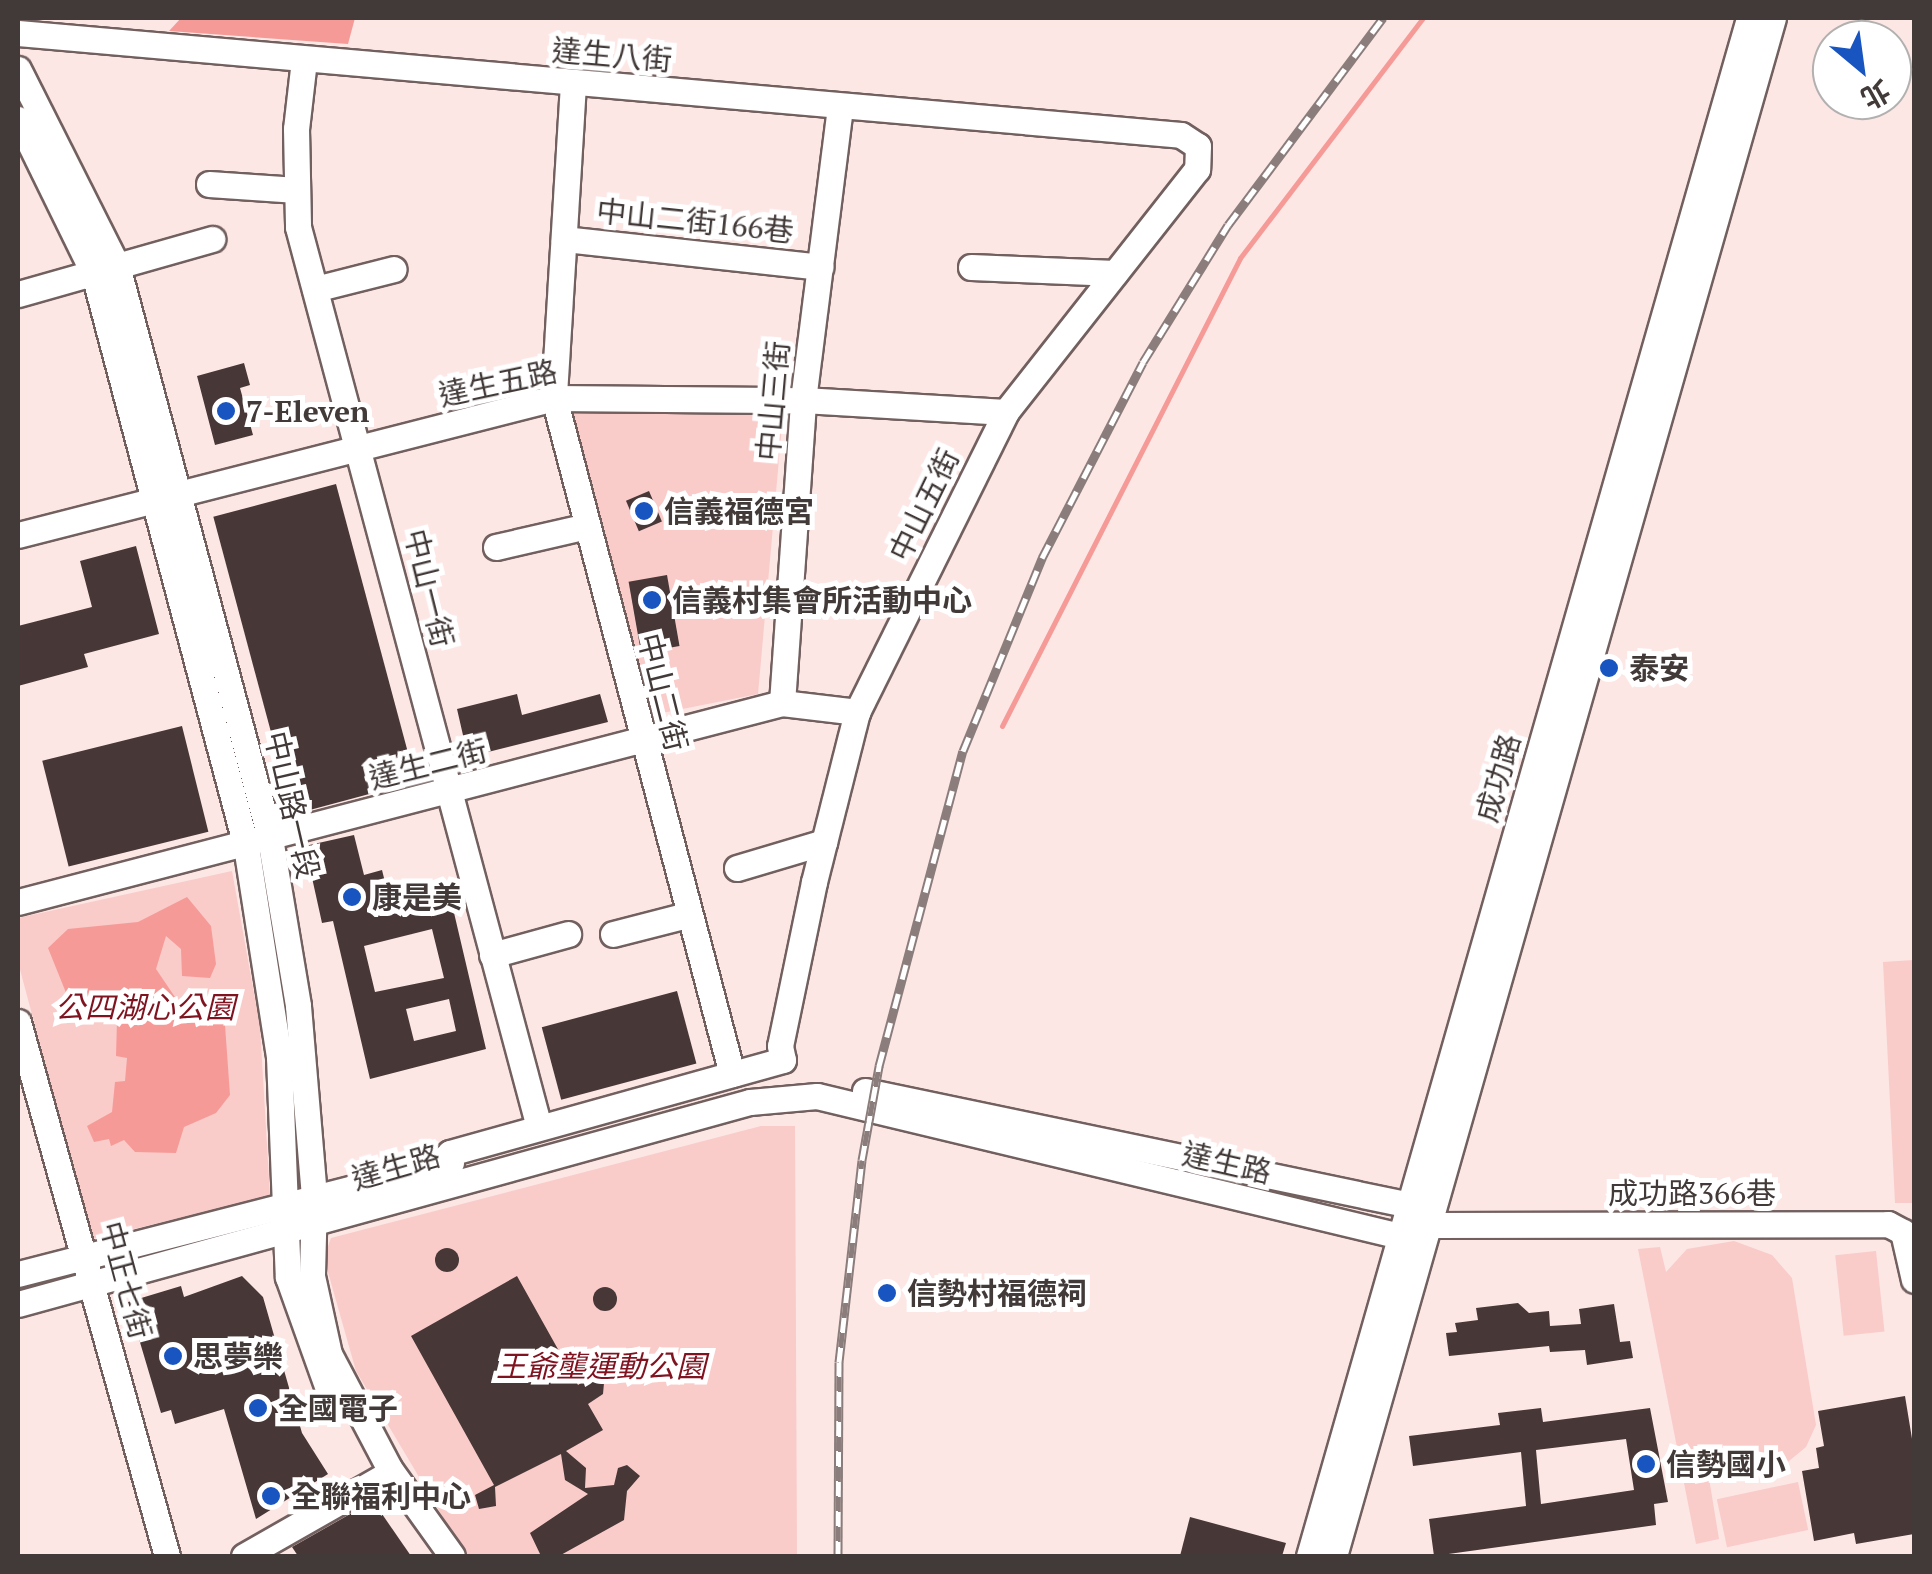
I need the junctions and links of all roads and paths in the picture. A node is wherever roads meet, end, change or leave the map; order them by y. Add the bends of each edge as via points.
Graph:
1 (1748, 18) edge
2 (1773, 18) edge
3 (18, 33) edge
4 (304, 60) junction
5 (18, 69) edge
6 (573, 84) junction
7 (840, 106) junction
8 (18, 119) edge
9 (1198, 146) joint
10 (209, 184) dead end
11 (297, 190) junction
12 (212, 239) dead end
13 (564, 240) junction
14 (971, 267) dead end
15 (820, 268) junction
16 (394, 269) dead end
17 (106, 270) junction
18 (1115, 274) junction
19 (315, 288) junction
20 (18, 294) edge
21 (554, 398) junction
22 (803, 400) junction
23 (1006, 412) junction
24 (360, 449) junction
25 (180, 498) junction
26 (152, 502) junction
27 (587, 526) junction
28 (18, 535) edge
29 (496, 547) dead end
30 (782, 703) junction
31 (856, 712) junction
32 (642, 742) junction
33 (448, 792) junction
34 (258, 842) junction
35 (824, 842) junction
36 (737, 868) dead end
37 (18, 902) edge
38 (687, 915) junction
39 (1503, 924) junction
40 (568, 934) dead end
41 (613, 934) dead end
42 (492, 955) junction
43 (18, 1022) edge
44 (783, 1060) joint
45 (732, 1074) junction
46 (24, 1078) edge
47 (539, 1127) junction
48 (436, 1167) junction
49 (314, 1198) junction
50 (1410, 1205) junction
51 (295, 1221) junction
52 (1429, 1226) junction
53 (1400, 1236) junction
54 (87, 1254) junction
55 (18, 1274) edge
56 (1914, 1280) edge
57 (94, 1284) junction
58 (18, 1304) edge
59 (385, 1476) junction
60 (167, 1556) edge
61 (244, 1556) edge
62 (432, 1556) edge
63 (452, 1556) edge
64 (1309, 1556) edge
65 (1334, 1556) edge

1 - 39 street, 成功路
2 - 39 street, 成功路
3 - 4 street, 達生八街
4 - 6 street, 達生八街
4 - 11 street, 中山一街
5 - 17 street, 中山路一段
6 - 7 street, 達生八街
6 - 13 street, 中山二街
7 - 9 street, 達生八街 via 1181,135
7 - 15 street, 中山三街
8 - 17 street, 中山路一段
9 - 18 street, 中山五街 via 1196,169
10 - 11 street
11 - 19 street, 中山一街 via 298,227
12 - 17 street
13 - 15 street, 中山二街166巷
13 - 21 street, 中山二街
14 - 18 street
15 - 22 street, 中山三街
16 - 19 street
17 - 20 street
17 - 25 street, 中山路一段
17 - 26 street, 中山路一段
18 - 23 street, 中山五街
19 - 24 street, 中山一街
21 - 22 street, 達生五路
21 - 24 street, 達生五路
21 - 27 street, 中山二街
22 - 23 street, 達生五路
22 - 30 street, 中山三街
23 - 31 street, 中山五街
24 - 25 street, 達生五路
24 - 33 street, 中山一街
25 - 26 street, 達生五路
25 - 34 street, 中山路一段
26 - 28 street, 達生五路
26 - 34 street, 中山路一段
27 - 29 street
27 - 32 street, 中山二街
30 - 31 street, 達生二街
30 - 32 street, 達生二街
31 - 35 street, 中山五街
32 - 33 street, 達生二街
32 - 38 street, 中山二街
33 - 34 street, 達生二街
33 - 42 street, 中山一街
34 - 37 street, 達生二街
34 - 49 street, 中山路一段 via 298,1006
34 - 51 street, 中山路一段
35 - 36 street
35 - 44 street, 中山五街 via 780,1046
38 - 41 street
38 - 45 street, 中山二街
39 - 50 street, 成功路
39 - 52 street, 成功路
40 - 42 street
42 - 47 street, 中山一街
43 - 46 street, 中正七街
44 - 45 street, 達生路
45 - 47 street, 達生路
46 - 54 street, 中正七街
47 - 48 street, 達生路 via 450,1153
48 - 49 street, 達生路
48 - 50 street, 達生路 via 742,1086 815,1081
49 - 51 street, 達生路
50 - 52 street
50 - 53 street, 成功路
51 - 53 street, 達生路 via 750,1102 817,1096
51 - 54 street, 達生路
51 - 57 street, 達生路
51 - 59 street, 中山路一段 via 329,1354
52 - 53 street
52 - 56 street, 成功路366巷 via 1888,1224 1903,1232
52 - 65 street, 成功路
53 - 64 street, 成功路
54 - 55 street, 達生路
54 - 57 street, 中正七街
57 - 58 street, 達生路
57 - 60 street, 中正七街
59 - 61 street
59 - 62 street, 中山路一段
59 - 63 street, 中山路一段

